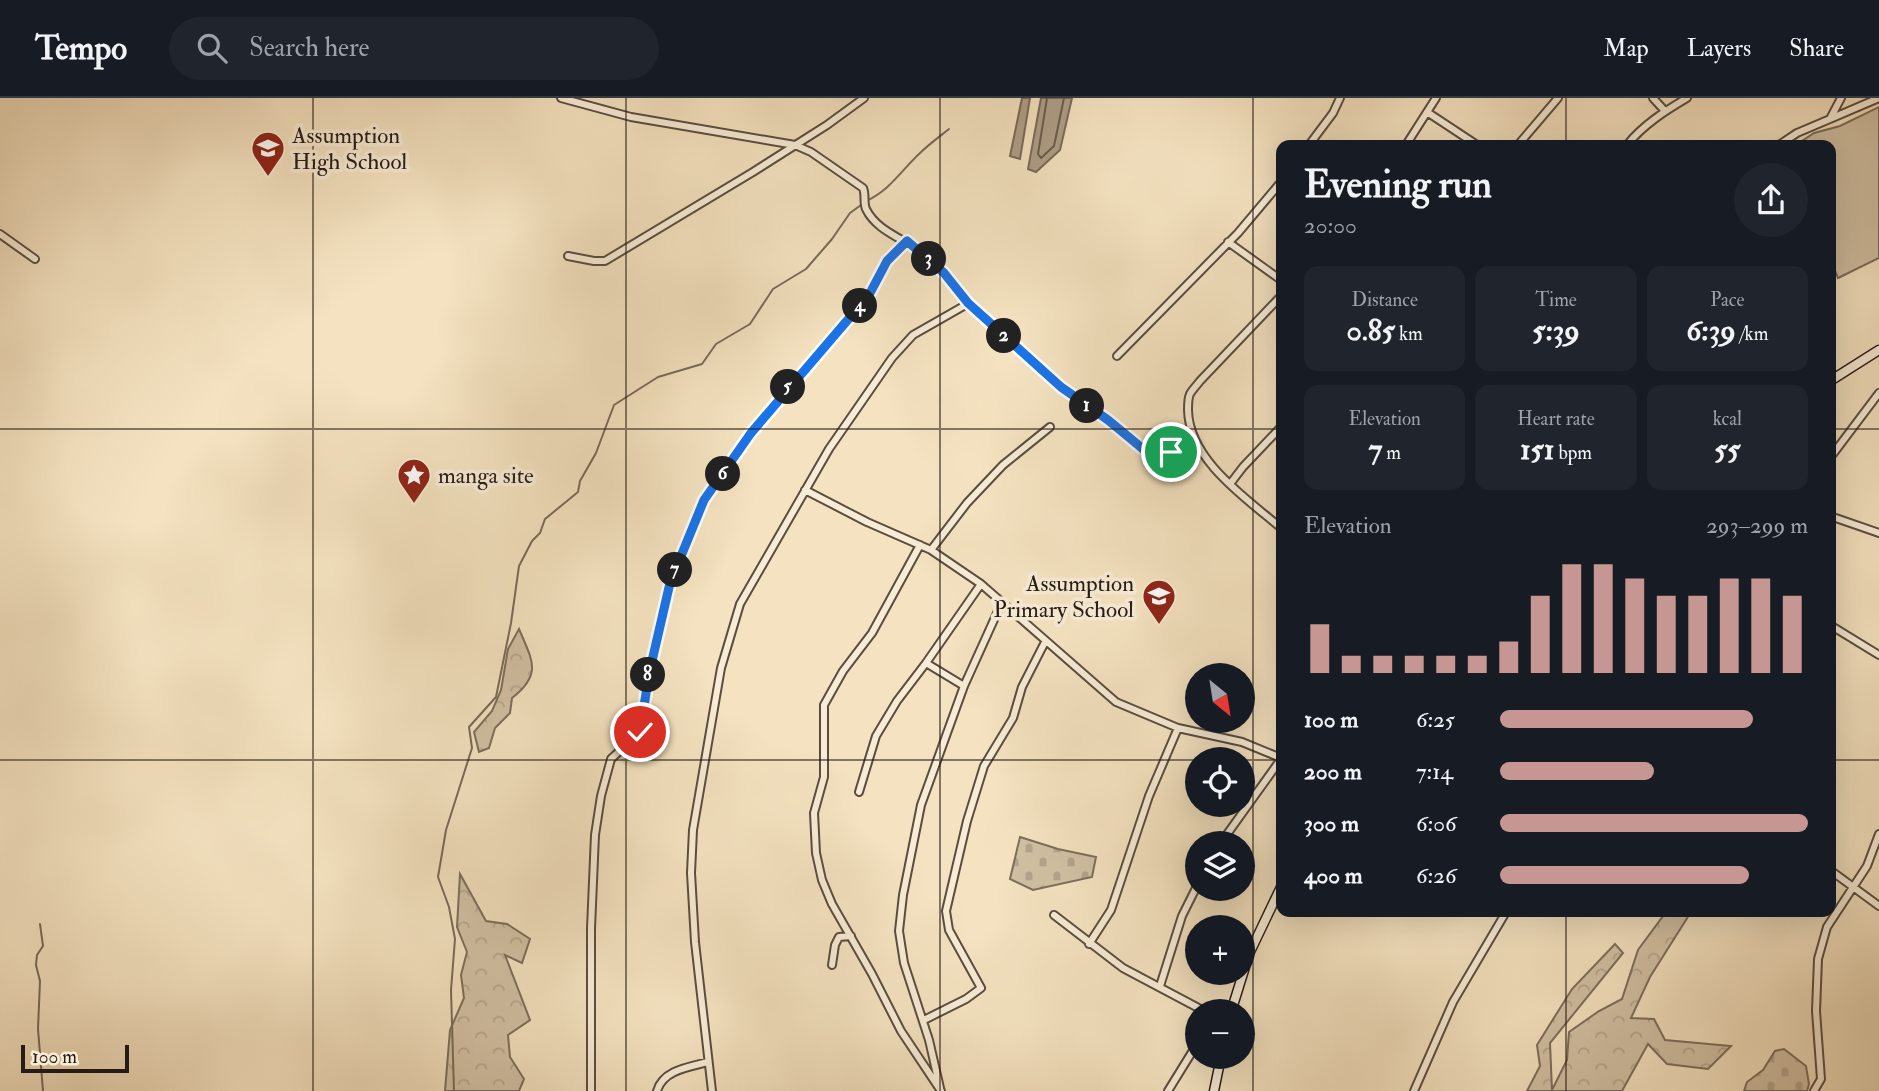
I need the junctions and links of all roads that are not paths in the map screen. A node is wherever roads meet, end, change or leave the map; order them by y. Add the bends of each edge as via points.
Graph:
1 (562, 98) edge
2 (864, 98) edge
3 (1340, 98) edge
4 (1436, 98) edge
5 (1558, 98) edge
6 (1653, 98) edge
7 (1687, 98) edge
8 (1841, 98) edge
9 (1879, 99) edge
10 (1665, 111) junction
11 (1427, 112) junction
12 (1830, 119) junction
13 (1313, 140) edge
14 (1409, 140) edge
15 (1470, 140) edge
16 (1522, 140) edge
17 (1631, 140) edge
18 (1787, 140) edge
19 (795, 145) junction
20 (1276, 188) edge
21 (0, 234) edge
22 (907, 241) junction
23 (1228, 242) junction
24 (568, 256) dead end
25 (35, 260) dead end
26 (1276, 276) edge
27 (1276, 301) edge
28 (968, 303) junction
29 (1879, 350) edge
30 (1117, 356) dead end
31 (1836, 375) edge
32 (1879, 393) edge
33 (1050, 427) dead end
34 (1276, 432) edge
35 (1836, 450) edge
36 (1201, 452) junction
37 (1230, 484) junction
38 (805, 490) junction
39 (1836, 518) edge
40 (1276, 524) edge
41 (1879, 533) edge
42 (920, 545) junction
43 (931, 550) junction
44 (981, 584) junction
45 (1002, 602) junction
46 (1836, 629) edge
47 (1045, 642) junction
48 (1879, 655) edge
49 (926, 663) junction
50 (964, 686) junction
51 (1178, 729) junction
52 (1276, 756) edge
53 (1276, 765) edge
54 (859, 792) dead end
55 (1229, 831) edge
56 (1879, 834) edge
57 (1836, 874) edge
58 (1853, 887) junction
59 (1276, 897) edge
60 (1190, 901) edge
61 (1879, 906) edge
62 (1836, 913) edge
63 (1054, 915) dead end
64 (1502, 917) edge
65 (1834, 917) edge
66 (851, 936) junction
67 (1089, 944) junction
68 (832, 965) dead end
69 (1160, 986) junction
70 (1235, 999) edge
71 (1185, 1000) edge
72 (923, 1020) junction
73 (708, 1062) junction
74 (1185, 1063) edge
75 (1219, 1069) edge
76 (591, 1091) edge
77 (657, 1091) edge
78 (712, 1091) edge
79 (941, 1091) edge
80 (1168, 1091) edge
81 (1214, 1091) edge
82 (1414, 1091) edge
83 (1814, 1091) edge

1 - 19 street via 631,117
2 - 19 street
3 - 13 street
4 - 11 street
5 - 16 street
6 - 10 street
7 - 10 street
8 - 12 street
9 - 12 street
10 - 17 street
11 - 14 street
11 - 15 street
12 - 18 street
19 - 22 street via 863,188 865,207 875,221
19 - 24 street via 605,261
20 - 23 street
21 - 25 street
22 - 28 street via 944,273
22 - 76 street via 887,261 869,295 751,433 704,500 670,583 640,732 611,759 601,796 591,928
23 - 26 street
23 - 30 street
27 - 36 street via 1189,395 1192,436
28 - 36 street via 1061,387 1160,463 1171,452
28 - 38 street via 913,335 892,358
29 - 31 main road
32 - 35 street
33 - 43 street via 967,503
34 - 37 street
36 - 37 street
37 - 40 street
38 - 42 street
38 - 73 street via 740,604 721,668 709,736 691,873
39 - 41 street
42 - 43 street
42 - 66 street via 872,633 824,705 824,777 814,814 816,853 827,892
43 - 44 street
44 - 45 street
44 - 49 street
45 - 47 street
45 - 50 street
46 - 48 street
47 - 51 street via 1116,702
47 - 72 street via 1022,687 1013,718 984,766 946,911 948,930 981,988
49 - 50 street
49 - 54 street via 876,736
50 - 72 street via 921,805 903,895 899,931
51 - 52 street via 1241,742
51 - 67 street via 1149,796 1111,909
53 - 55 street
56 - 58 street
57 - 58 street
58 - 61 street
58 - 62 street
59 - 70 main road via 1249,954
60 - 69 street
63 - 67 street
64 - 82 street via 1452,1002
65 - 83 street via 1818,959 1821,1079
66 - 68 street via 839,937
66 - 79 street via 901,1031
67 - 69 street
69 - 71 street
72 - 79 street
73 - 77 street via 670,1074
73 - 78 street
74 - 80 street
75 - 81 main road

